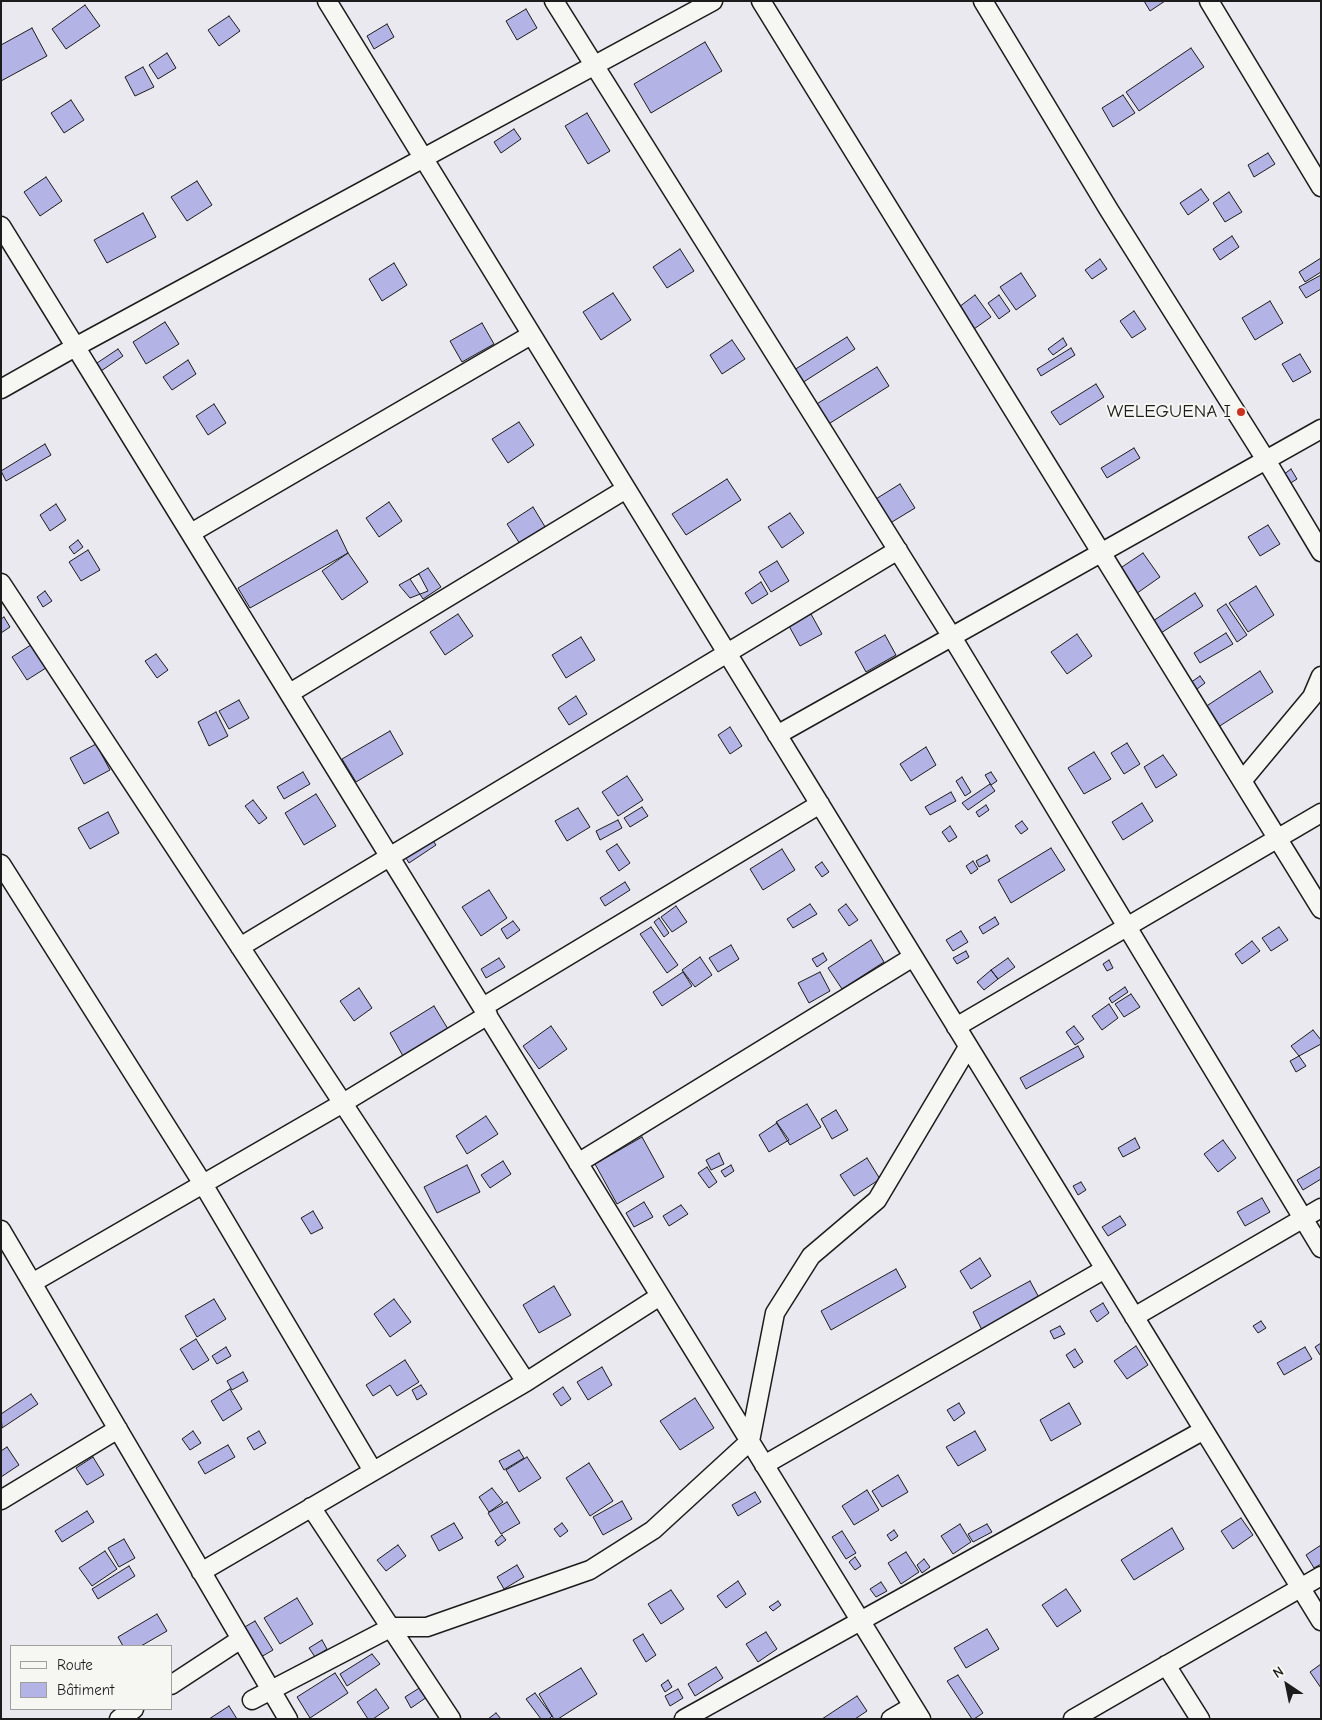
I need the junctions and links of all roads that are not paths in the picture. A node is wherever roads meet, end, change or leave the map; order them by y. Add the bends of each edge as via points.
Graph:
1 (327, 1) edge
2 (554, 1) edge
3 (713, 1) edge
4 (761, 1) edge
5 (983, 1) edge
6 (1209, 1) edge
7 (594, 65) junction
8 (423, 158) junction
9 (1321, 187) edge
10 (1, 226) edge
11 (531, 335) junction
12 (77, 346) junction
13 (1, 389) edge
14 (1321, 429) edge
15 (1266, 460) junction
16 (626, 489) junction
17 (192, 533) junction
18 (898, 550) junction
19 (1321, 552) edge
20 (1100, 553) junction
21 (1, 583) edge
22 (7, 604) edge
23 (952, 636) junction
24 (727, 653) junction
25 (1321, 676) edge
26 (290, 693) junction
27 (777, 735) junction
28 (1242, 781) junction
29 (820, 804) junction
30 (1321, 813) edge
31 (1277, 838) junction
32 (390, 856) junction
33 (1, 864) edge
34 (1321, 909) edge
35 (1127, 926) junction
36 (240, 947) junction
37 (913, 957) junction
38 (485, 1011) junction
39 (956, 1027) junction
40 (968, 1047) junction
41 (343, 1103) junction
42 (578, 1163) junction
43 (203, 1184) junction
44 (1321, 1208) edge
45 (1303, 1218) junction
46 (1, 1230) edge
47 (1321, 1248) edge
48 (1105, 1269) junction
49 (32, 1283) junction
50 (660, 1296) junction
51 (1134, 1317) junction
52 (526, 1382) junction
53 (118, 1429) junction
54 (1204, 1430) junction
55 (750, 1441) junction
56 (764, 1465) junction
57 (374, 1470) junction
58 (1, 1500) edge
59 (311, 1507) junction
60 (201, 1572) junction
61 (1321, 1576) edge
62 (1300, 1588) junction
63 (860, 1621) junction
64 (1321, 1621) edge
65 (392, 1627) junction
66 (241, 1639) junction
67 (1166, 1665) junction
68 (172, 1684) edge
69 (271, 1690) junction
70 (252, 1700) dead end
71 (132, 1710) edge
72 (917, 1712) edge
73 (119, 1719) edge
74 (288, 1719) edge
75 (451, 1719) edge
76 (684, 1719) edge
77 (891, 1719) edge
78 (1074, 1719) edge
79 (1200, 1719) edge

1 - 8 street
2 - 7 street
3 - 7 street
4 - 20 street
5 - 15 street
6 - 9 street
7 - 8 street
7 - 18 street
8 - 11 street
8 - 12 street
10 - 12 street
11 - 16 street
11 - 17 street
12 - 13 street
12 - 17 street
14 - 15 street
15 - 19 street
15 - 20 street
16 - 24 street
16 - 26 street
17 - 26 street
18 - 23 street
18 - 24 street
20 - 23 street
20 - 28 street
21 - 22 street
22 - 36 street
23 - 27 street
23 - 35 street
24 - 27 street
24 - 32 street
25 - 28 street via 1312,698
26 - 32 street
27 - 29 street
28 - 31 street
29 - 37 street
29 - 38 street
30 - 31 street
31 - 34 street
31 - 35 street
32 - 36 street
32 - 38 street
33 - 43 street
35 - 39 street
35 - 45 street
36 - 41 street
37 - 39 street
37 - 42 street
38 - 41 street
38 - 42 street
39 - 40 street
40 - 48 street
40 - 55 street via 877,1200 811,1256 775,1313
41 - 43 street
41 - 52 street
42 - 50 street
43 - 49 street
43 - 57 street
44 - 45 street
45 - 47 street
45 - 51 street
46 - 49 street
48 - 51 street
48 - 56 street
49 - 53 street
50 - 52 street
50 - 55 street
51 - 54 street
52 - 57 street
53 - 58 street
53 - 60 street
54 - 62 street
54 - 63 street
55 - 56 street
55 - 65 street via 653,1530 590,1570 427,1626
56 - 63 street
57 - 59 street
59 - 60 street
59 - 65 street
60 - 66 street
61 - 62 street
62 - 64 street
62 - 67 street
63 - 72 street
63 - 76 street
65 - 69 street
65 - 75 street
66 - 68 street
66 - 69 street
67 - 78 street
67 - 79 street
69 - 70 street
69 - 74 street
71 - 73 street
72 - 77 street

